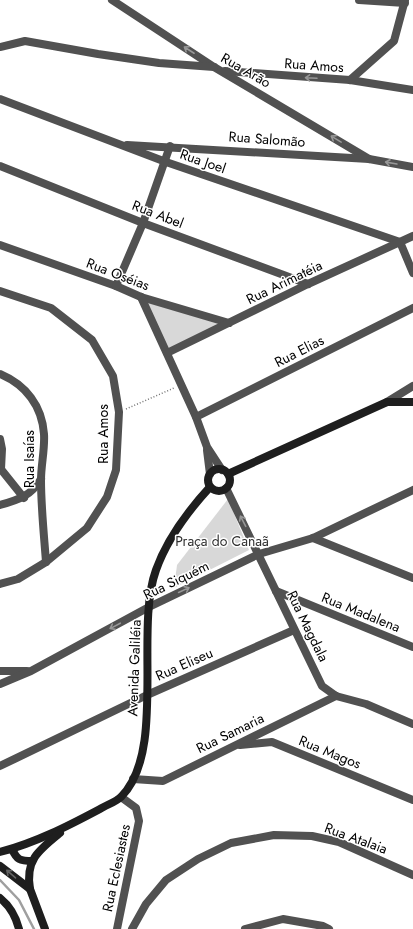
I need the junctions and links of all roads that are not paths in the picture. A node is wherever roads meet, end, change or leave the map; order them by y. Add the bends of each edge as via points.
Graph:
1 (112, 0) edge
2 (359, 0) edge
3 (405, 2) edge
4 (0, 47) edge
5 (214, 67) junction
6 (223, 71) junction
7 (350, 80) junction
8 (413, 90) edge
9 (0, 99) edge
10 (118, 144) junction
11 (170, 146) junction
12 (369, 159) junction
13 (166, 162) junction
14 (0, 166) edge
15 (413, 167) edge
16 (143, 223) junction
17 (413, 236) edge
18 (400, 242) junction
19 (0, 245) edge
20 (413, 273) edge
21 (308, 284) junction
22 (116, 286) junction
23 (0, 291) edge
24 (141, 297) junction
25 (413, 308) edge
26 (229, 323) junction
27 (167, 353) junction
28 (0, 374) edge
29 (413, 386) edge
30 (387, 402) junction
31 (413, 402) edge
32 (196, 417) junction
33 (0, 439) edge
34 (207, 447) junction
35 (1, 469) edge
36 (225, 472) junction
37 (210, 474) junction
38 (41, 479) junction
39 (210, 487) junction
40 (226, 488) junction
41 (413, 490) edge
42 (24, 498) junction
43 (0, 505) edge
44 (313, 538) junction
45 (259, 554) junction
46 (46, 562) junction
47 (413, 578) edge
48 (0, 584) edge
49 (276, 591) junction
50 (149, 607) junction
51 (294, 630) junction
52 (413, 647) edge
53 (0, 671) edge
54 (31, 671) junction
55 (0, 684) edge
56 (147, 695) junction
57 (336, 696) junction
58 (413, 724) edge
59 (235, 745) junction
60 (0, 766) edge
61 (133, 779) junction
62 (120, 797) junction
63 (413, 800) edge
64 (65, 828) junction
65 (12, 849) junction
66 (0, 852) edge
67 (32, 861) junction
68 (0, 866) edge
69 (413, 875) edge
70 (30, 890) junction
71 (0, 898) edge
72 (19, 929) edge
73 (45, 929) edge
74 (117, 929) edge
75 (132, 929) edge
76 (245, 929) edge
77 (329, 929) edge

5 -> 1 street, Rua Arão
2 - 3 street
3 - 7 street, Rua Amos via 394,41
4 - 5 street via 25,41 159,63
5 - 6 street, Rua Arão
7 -> 6 street, Rua Amos
12 -> 6 street, Rua Arão
7 - 8 street
9 - 10 street, Rua Joel
10 - 11 street, Rua Salomão
10 - 13 street, Rua Joel
11 - 12 street, Rua Salomão
11 - 13 street
15 -> 12 street, Rua Salomão
13 - 16 street
13 - 18 street, Rua Joel
14 - 16 street, Rua Abel
16 - 21 street, Rua Abel
16 - 22 street
17 - 18 street, Rua Arimatéia
18 - 20 street
18 - 21 street, Rua Arimatéia
19 - 22 street, Rua Oséias
21 - 26 street, Rua Arimatéia
22 - 24 street, Rua Oséias
23 - 46 street, Rua Amos via 51,308 92,340 113,376 119,412 116,470 107,497 87,528
24 - 26 street, Rua Oséias
24 - 27 street
25 - 32 street, Rua Elias
26 - 27 street, Rua Arimatéia
27 - 32 street
28 - 38 street, Rua Isaías via 22,388 35,401 44,435
29 - 30 street
30 - 31 main road
30 - 36 main road
32 - 34 street
33 - 35 street
34 - 36 street
34 - 37 street
35 - 42 street
36 - 37 main road via 215,470
36 - 40 main road via 230,481
37 - 39 main road
38 - 42 street via 36,488
38 - 46 street, Rua Isaías
39 - 40 main road via 218,491
39 - 50 main road, Avenida Galiléia via 170,539 155,570
45 -> 40 street, Rua Magdala
41 - 44 street, Rua Siquém
42 - 43 street
44 - 45 street, Rua Siquém
44 - 47 street
45 - 49 street, Rua Magdala
50 -> 45 street, Rua Siquém
46 - 48 street, Rua Amos via 18,579
49 - 51 street, Rua Magdala
49 - 52 street, Rua Madalena
50 -> 54 street, Rua Siquém
50 - 56 main road, Avenida Galiléia
51 - 56 street, Rua Eliseu
51 - 57 street, Rua Magdala via 322,686
53 - 54 street
54 - 55 street, Rua Siquém
56 - 60 street, Rua Eliseu
56 - 61 main road, Avenida Galiléia via 145,740
57 - 58 street, Rua Magdala via 366,704
57 - 59 street, Rua Samaria
59 - 61 street, Rua Samaria via 163,782
59 - 63 street, Rua Magos via 272,742
61 - 62 main road, Avenida Galiléia
62 - 64 main road, Avenida Galiléia
62 - 74 street, Rua Eclesiastes via 136,808 139,821
64 - 65 main road, Avenida Galiléia
64 - 67 main road, Avenida Galiléia via 39,850
65 - 66 main road, Avenida Galiléia
65 - 67 main road via 21,861
67 - 70 main road, Avenida Galiléia via 28,876
70 -> 68 main road
69 - 75 street, Rua Atalaia via 339,842 312,836 274,835 231,843 198,859 166,880 146,904
70 - 73 main road
71 - 72 main road via 17,920
76 - 77 street via 283,919

